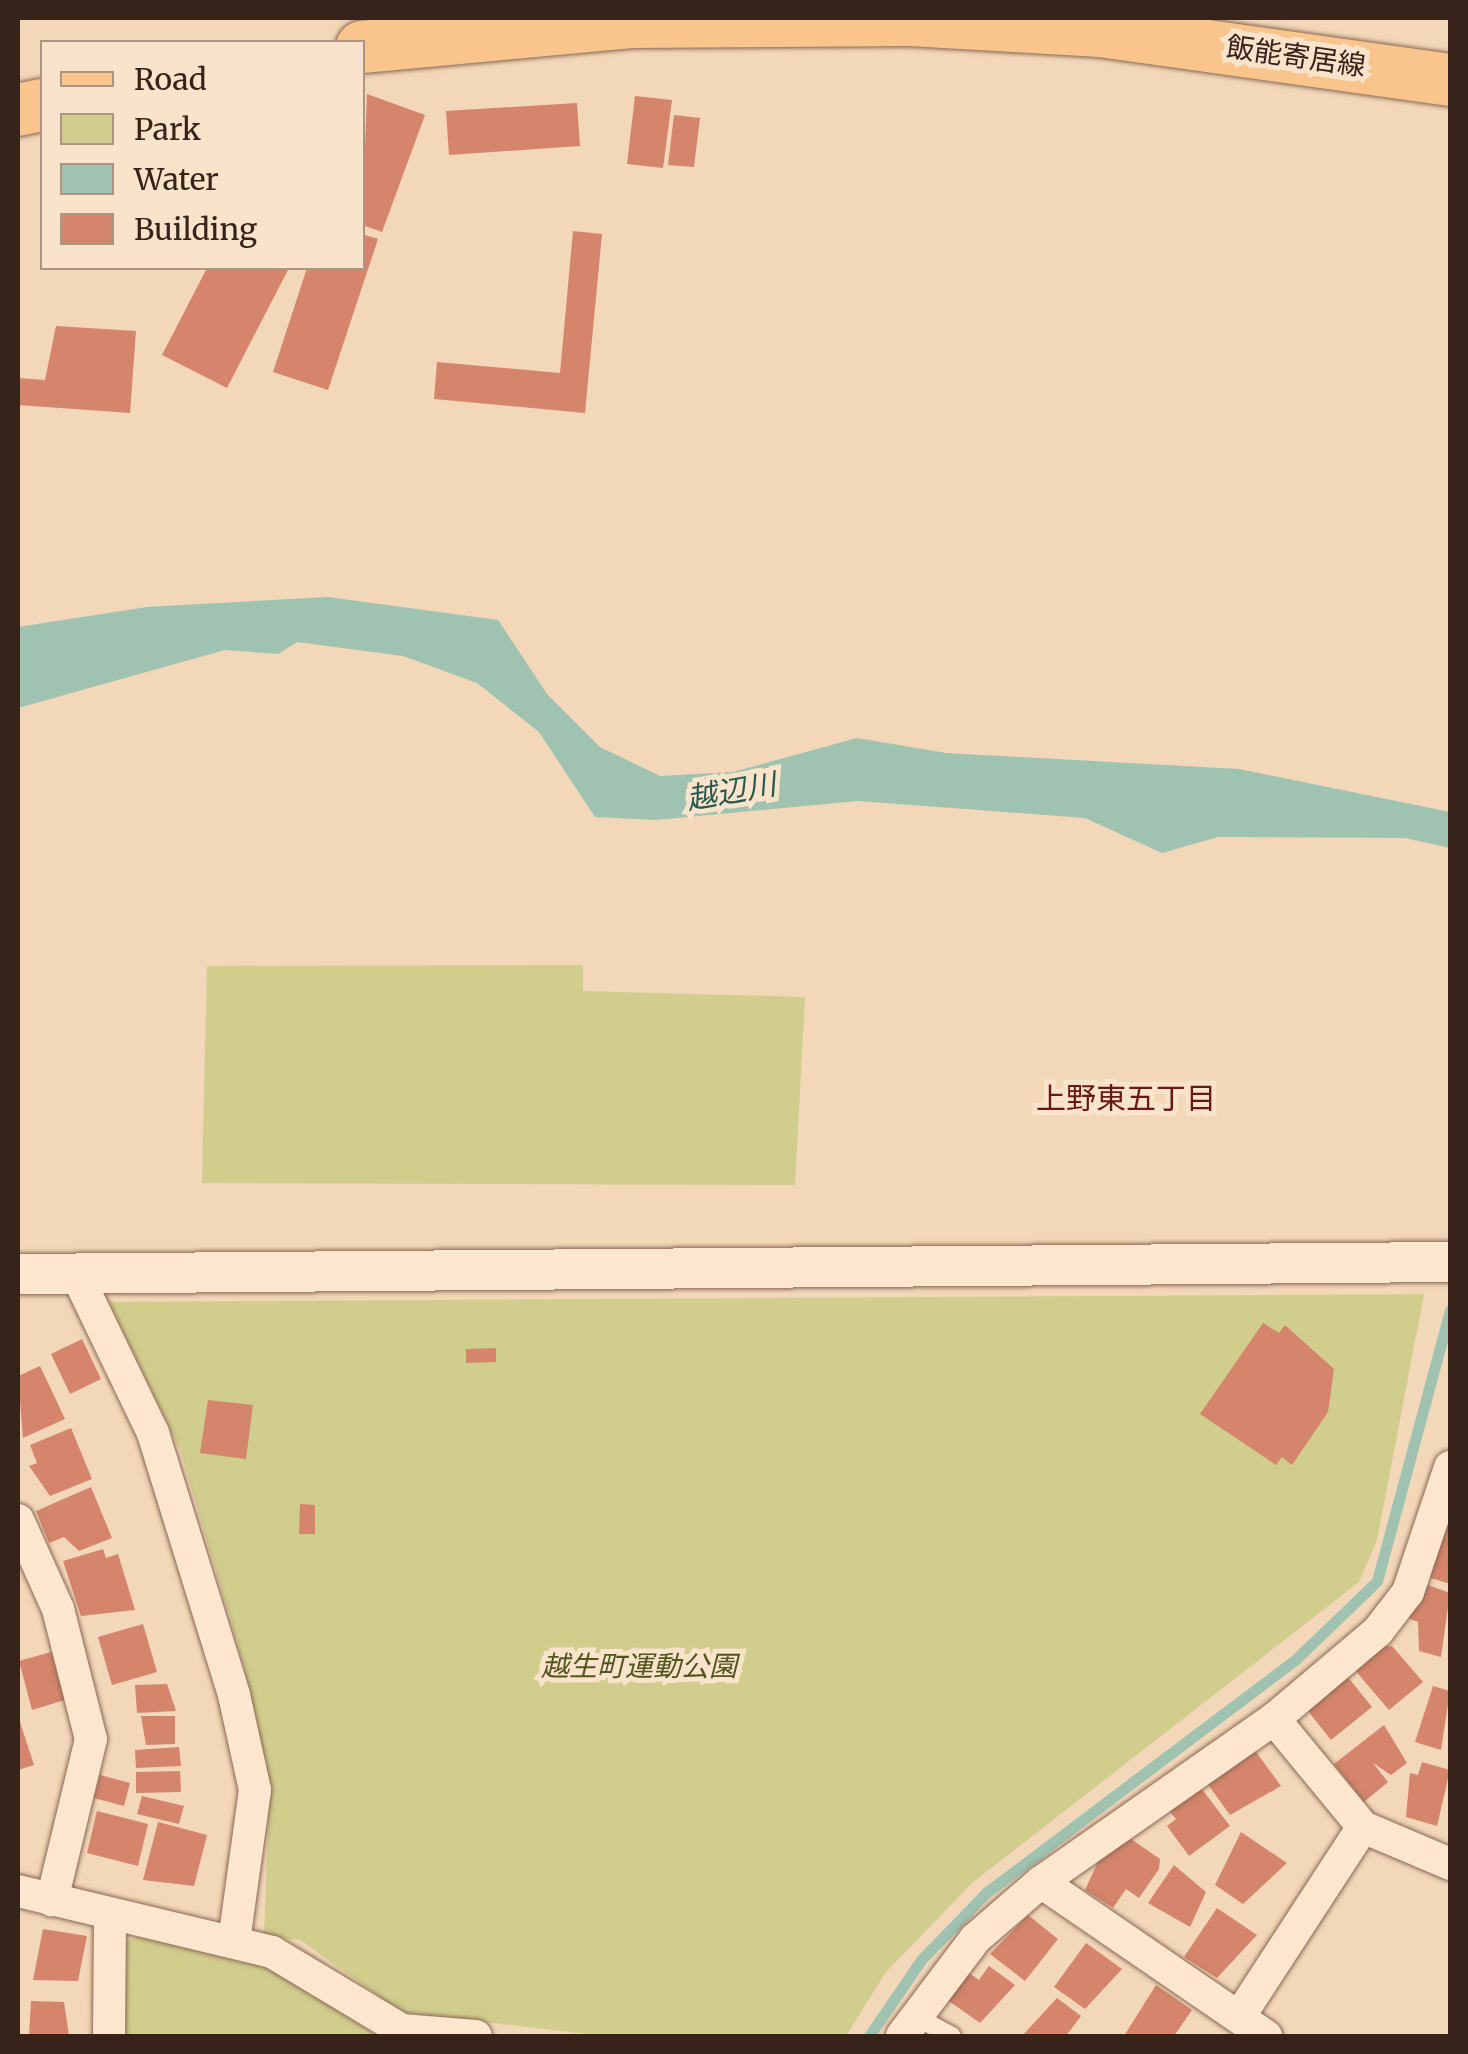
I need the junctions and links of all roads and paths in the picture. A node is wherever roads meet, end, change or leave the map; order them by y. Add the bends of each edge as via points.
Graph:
1 (1100, 24) edge
2 (365, 47) edge
3 (1450, 80) edge
4 (1436, 1262) edge
5 (75, 1270) junction
6 (18, 1274) edge
7 (1448, 1484) edge
8 (18, 1520) edge
9 (1274, 1719) junction
10 (1363, 1827) junction
11 (1450, 1864) edge
12 (1041, 1882) junction
13 (18, 1891) edge
14 (52, 1900) junction
15 (18, 1905) edge
16 (110, 1914) junction
17 (234, 1941) junction
18 (1240, 2016) junction
19 (907, 2026) edge
20 (402, 2033) edge
21 (109, 2036) edge
22 (476, 2036) edge
23 (952, 2036) edge
24 (1266, 2036) edge

1 - 2 main road, 飯能寄居線 via 718,19
1 - 3 main road, 飯能寄居線
4 - 5 street
5 - 6 street
5 - 17 street via 153,1433 234,1695 254,1790
7 - 9 street via 1408,1592 1378,1631
8 - 14 street via 64,1625 91,1740
9 - 10 street
9 - 12 street
10 - 11 street
10 - 18 street
12 - 18 street
12 - 19 street via 974,1939
13 - 14 street
13 - 15 street
14 - 16 street
16 - 17 street
16 - 21 street
17 - 20 street via 272,1952
18 - 24 street
19 - 23 lane
20 - 22 street

